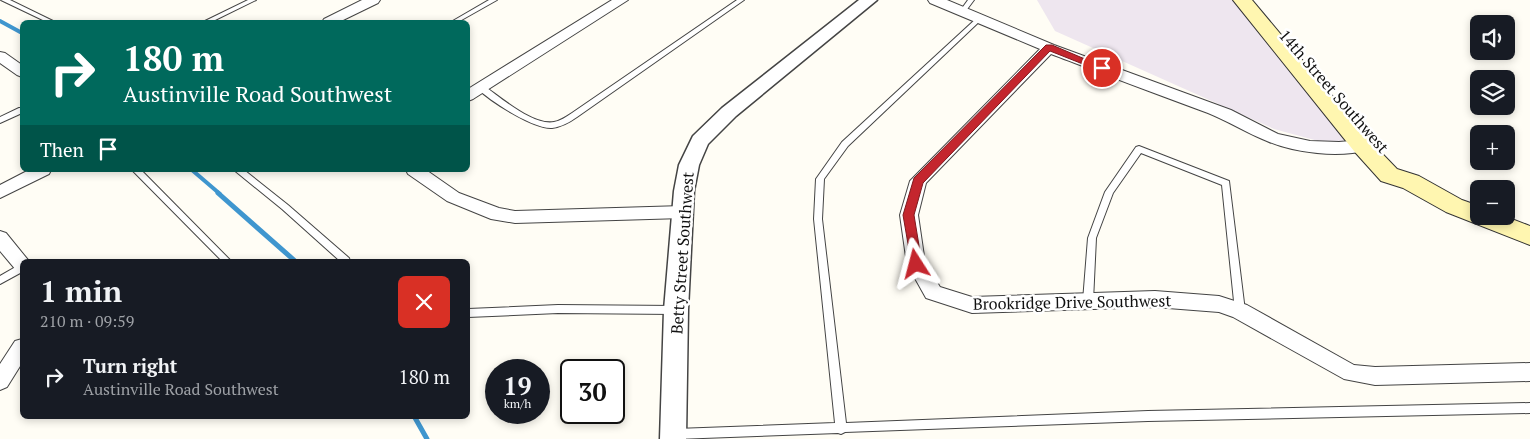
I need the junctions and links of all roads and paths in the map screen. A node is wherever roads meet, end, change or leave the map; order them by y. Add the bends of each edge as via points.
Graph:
1 (4, 0) edge
2 (253, 0) edge
3 (373, 0) edge
4 (494, 0) edge
5 (621, 0) edge
6 (741, 0) edge
7 (869, 0) edge
8 (936, 0) edge
9 (1242, 0) edge
10 (1256, 0) edge
11 (967, 6) edge
12 (980, 18) junction
13 (48, 20) edge
14 (210, 20) edge
15 (333, 20) edge
16 (458, 20) edge
17 (1049, 48) junction
18 (0, 56) edge
19 (20, 71) edge
20 (481, 88) junction
21 (470, 95) edge
22 (20, 111) edge
23 (0, 120) edge
24 (1362, 146) junction
25 (39, 172) edge
26 (138, 172) edge
27 (241, 172) edge
28 (417, 172) edge
29 (1411, 182) junction
30 (0, 192) edge
31 (684, 212) junction
32 (1530, 236) edge
33 (0, 238) edge
34 (225, 259) edge
35 (344, 259) edge
36 (20, 264) edge
37 (20, 268) edge
38 (0, 280) edge
39 (1088, 300) junction
40 (676, 310) junction
41 (1240, 311) junction
42 (470, 313) edge
43 (20, 350) edge
44 (1530, 372) edge
45 (0, 382) edge
46 (1530, 408) edge
47 (842, 429) junction
48 (673, 436) edge

1 - 13 lane
2 - 14 lane
3 - 15 street
4 - 16 lane
5 - 20 street
6 - 20 lane via 567,120 550,125 532,121
7 - 31 street, Betty Street Southwest via 729,112 700,141 688,165
8 - 11 street
9 - 24 main road, 14th Street Southwest
10 - 29 main road, 14th Street Southwest
11 - 12 street
12 - 17 street
12 - 47 lane via 845,144 820,179 818,219
17 - 24 street via 1225,114 1273,138 1310,147
17 - 39 street, Brookridge Drive Southwest via 918,181 908,215 916,264 933,293 972,305
18 - 19 street
20 - 21 street
22 - 23 lane
24 - 29 main road, 14th Street Southwest via 1389,174
25 - 30 street
26 - 34 lane
27 - 35 lane
28 - 31 street via 453,197 497,214 515,217
29 - 32 main road, 14th Street Southwest via 1454,206
31 - 40 street, Betty Street Southwest
33 - 36 street
37 - 38 lane
39 - 41 street, Brookridge Drive Southwest via 1154,299 1219,304
39 - 41 lane via 1092,238 1109,192 1139,149 1226,183
40 - 42 lane via 558,309
40 - 48 street, Betty Street Southwest
41 - 44 street, Brookridge Drive Southwest via 1351,373 1375,376
43 - 45 street
46 - 47 lane via 1148,416
47 - 48 lane

